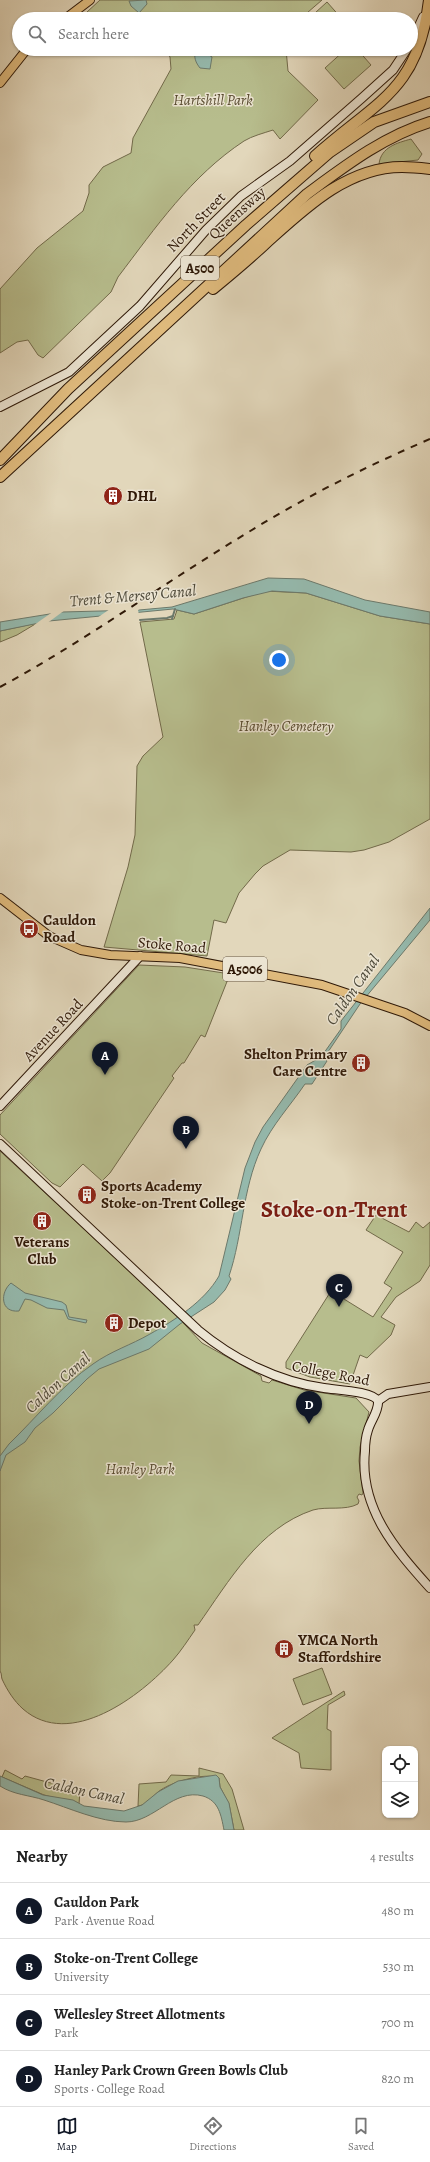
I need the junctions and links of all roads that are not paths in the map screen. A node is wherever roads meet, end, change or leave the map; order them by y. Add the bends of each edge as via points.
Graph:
1 (90, 0) edge
2 (428, 0) edge
3 (74, 12) edge
4 (418, 28) edge
5 (418, 46) edge
6 (21, 56) edge
7 (401, 56) edge
8 (415, 56) edge
9 (0, 83) edge
10 (430, 102) edge
11 (430, 122) edge
12 (430, 169) edge
13 (246, 225) junction
14 (136, 350) junction
15 (68, 389) junction
16 (82, 400) junction
17 (0, 407) edge
18 (0, 452) edge
19 (0, 460) edge
20 (0, 477) edge
21 (0, 483) edge
22 (0, 898) edge
23 (128, 956) junction
24 (140, 956) junction
25 (125, 973) junction
26 (430, 1026) edge
27 (0, 1106) edge
28 (0, 1144) edge
29 (430, 1386) edge
30 (378, 1401) junction
31 (430, 1588) edge

1 - 3 main road
2 - 4 street
2 - 5 highway
6 - 9 main road
7 - 17 street, North Street via 383,79 337,120 290,161 241,196 206,230 140,306 69,372
8 - 13 highway via 405,76 394,90 315,156
10 - 13 highway, Queensway / A500 via 374,122 346,140
11 - 14 highway, A500 via 381,144 348,164 308,194
12 - 14 highway via 390,168 361,175 329,191 308,206 239,268
13 - 15 highway, Queensway / A500
14 - 16 highway, A500
15 - 18 highway via 33,418
15 - 19 highway, Queensway / A500
16 - 20 highway, A500
16 - 21 highway
22 - 23 main road, Stoke Road / A5006 via 49,936 70,946 110,955
23 - 24 main road, Stoke Road / A5006
23 - 25 street
24 - 25 street, Avenue Road
24 - 26 main road, Stoke Road / A5006 via 180,958 322,985 406,1013
25 - 27 street, Avenue Road
28 - 30 street, College Road via 189,1322 218,1346 269,1372 322,1388 372,1394
29 - 30 street, College Road via 388,1394
30 - 31 street via 378,1408 368,1430 364,1454 372,1505 389,1540

